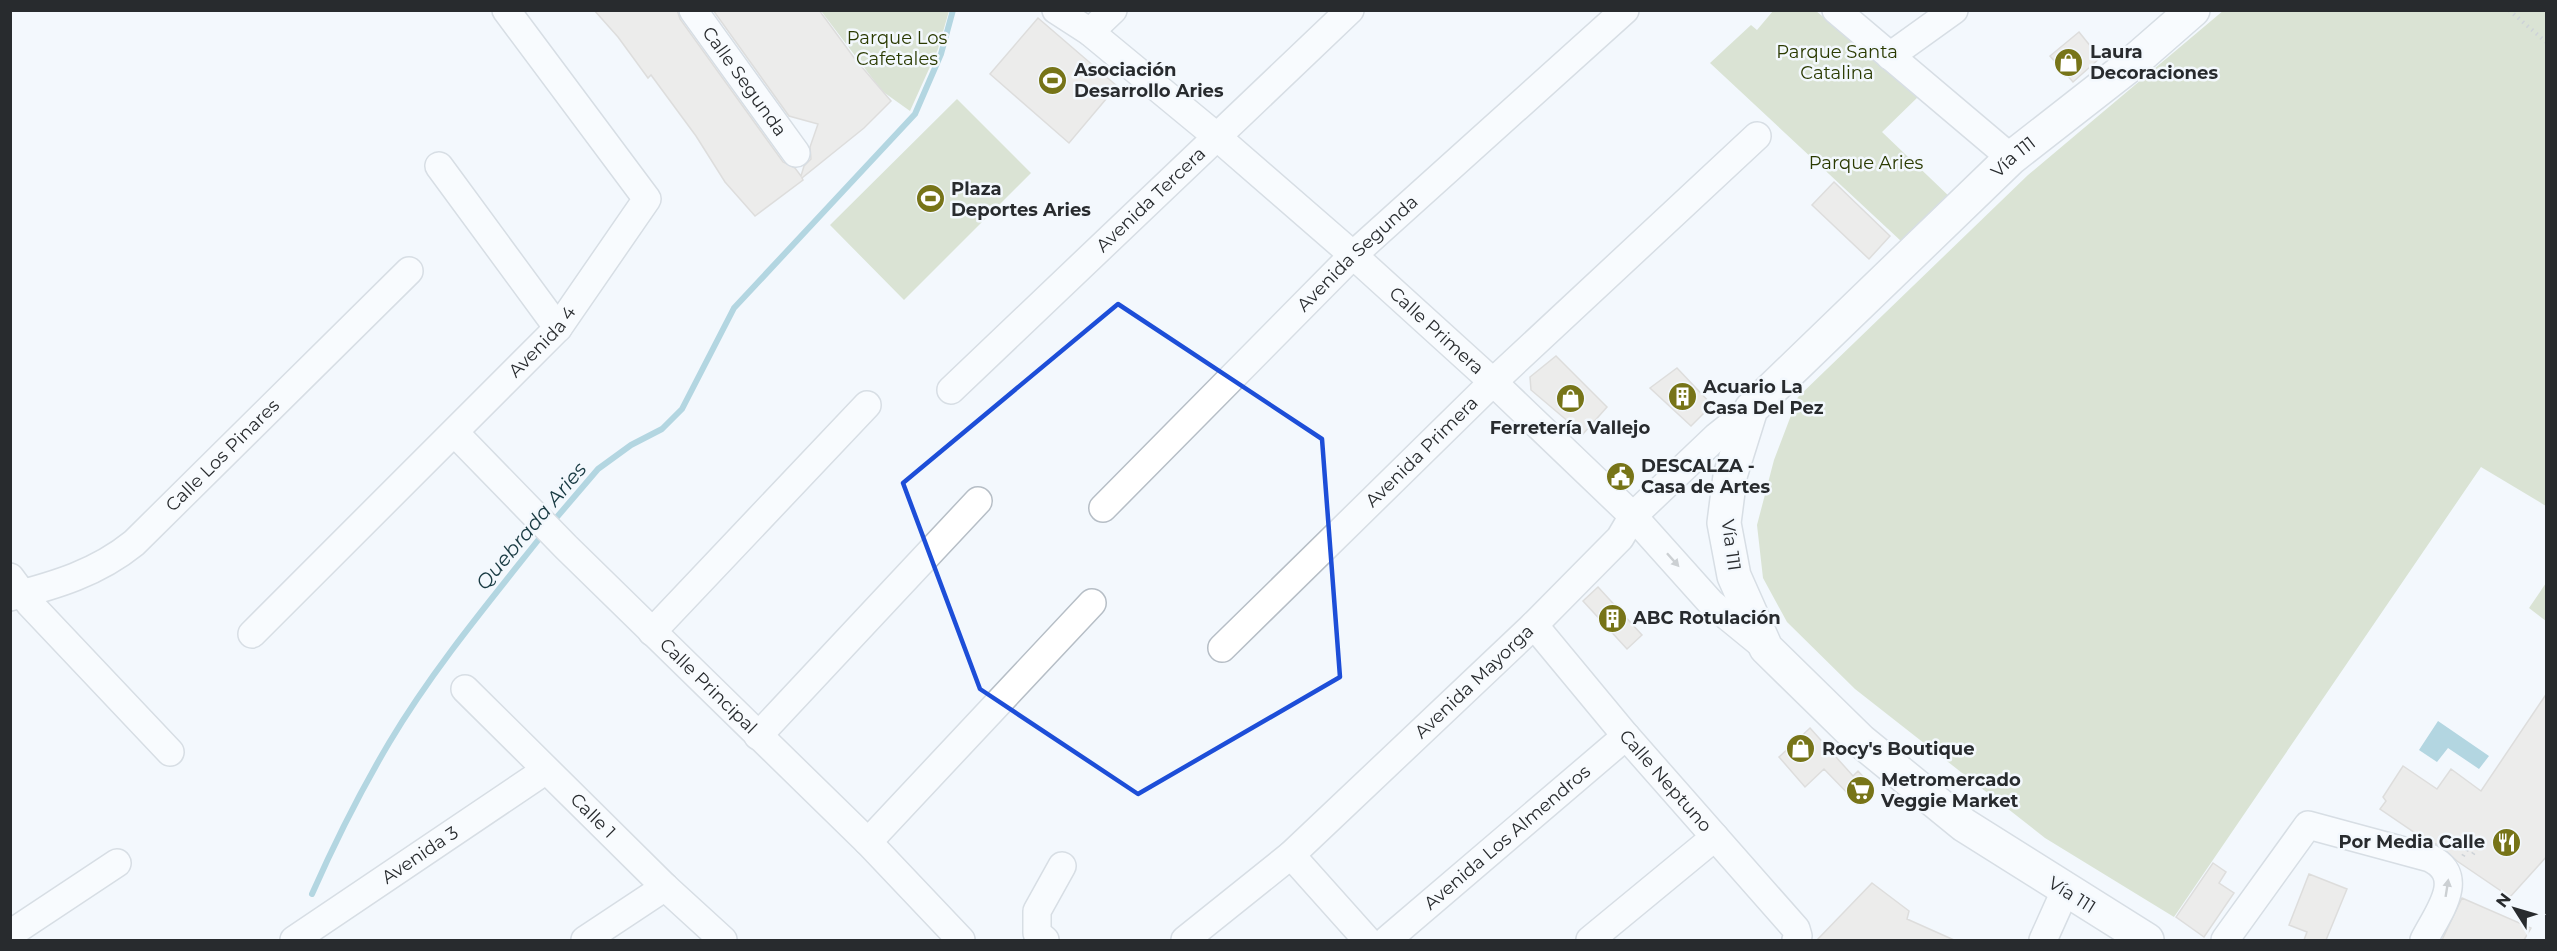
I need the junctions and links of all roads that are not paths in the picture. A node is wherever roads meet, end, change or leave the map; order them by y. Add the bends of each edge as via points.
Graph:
1 (506, 10) edge
2 (693, 10) edge
3 (1056, 10) edge
4 (1073, 10) edge
5 (1113, 10) edge
6 (1350, 10) edge
7 (1625, 10) edge
8 (1836, 10) edge
9 (1954, 10) edge
10 (2193, 10) edge
11 (1090, 32) junction
12 (1890, 56) junction
13 (1216, 136) junction
14 (1757, 136) dead end
15 (796, 153) dead end
16 (2011, 158) junction
17 (439, 166) dead end
18 (1353, 255) junction
19 (409, 271) dead end
20 (558, 328) junction
21 (1493, 381) junction
22 (951, 390) dead end
23 (867, 405) dead end
24 (1751, 409) junction
25 (454, 433) junction
26 (978, 501) dead end
27 (1103, 508) dead end
28 (1634, 516) junction
29 (15, 589) edge
30 (1092, 603) dead end
31 (1534, 625) junction
32 (652, 632) junction
33 (252, 634) dead end
34 (1222, 648) dead end
35 (1766, 648) junction
36 (465, 689) dead end
37 (758, 736) junction
38 (1626, 736) junction
39 (170, 752) dead end
40 (546, 770) junction
41 (1715, 837) junction
42 (868, 842) junction
43 (1291, 855) junction
44 (117, 862) dead end
45 (1062, 867) dead end
46 (665, 887) junction
47 (2065, 891) junction
48 (10, 934) edge
49 (1797, 938) edge
50 (294, 940) edge
51 (585, 940) edge
52 (723, 940) edge
53 (961, 940) edge
54 (1045, 940) edge
55 (1188, 940) edge
56 (1367, 940) edge
57 (1387, 940) edge
58 (1590, 940) edge
59 (2043, 940) edge
60 (2147, 940) edge
61 (2225, 940) edge
62 (2424, 940) edge

1 - 20 street, Avenida 4 via 647,199
2 - 15 street, Calle Segunda
3 - 11 street
4 - 11 street
5 - 11 street
6 - 13 street, Avenida Tercera
7 - 18 street, Avenida Segunda
8 - 12 street
9 - 12 street
10 - 16 main road, Vía 111
11 - 13 street, Calle Primera
12 - 16 street
13 - 18 street, Calle Primera
13 - 22 street, Avenida Tercera
14 - 21 street, Avenida Primera
16 - 24 main road, Vía 111
17 - 20 street
18 - 21 street, Calle Primera
18 - 27 street, Avenida Segunda
19 - 29 street, Calle Los Pinares via 114,560 76,578
20 - 25 street, Avenida 4
21 - 28 street, Calle Primera
21 - 34 street, Avenida Primera
23 - 32 street
24 - 28 street, Avenida Mayorga
24 - 35 main road, Vía 111 via 1730,476 1724,523 1734,576
25 - 32 street, Calle Principal
25 - 33 street, Avenida 4
26 - 37 street
28 - 31 street, Avenida Mayorga via 1620,538
28 -> 35 street, Calle Primera via 1711,603
29 - 39 street
30 - 42 street
31 - 38 street, Calle Neptuno
31 - 43 street, Avenida Mayorga
32 - 37 street, Calle Principal
35 - 47 main road, Vía 111 via 1861,741 1956,818
36 - 40 street, Calle 1
37 - 42 street, Calle Principal
38 - 41 street, Calle Neptuno
38 - 57 street, Avenida Los Almendros
40 - 46 street, Calle 1
40 - 50 street, Avenida 3
41 - 49 street, Calle Neptuno via 1796,929
41 - 58 street
42 - 53 street, Calle Principal
43 - 55 street, Avenida Mayorga
43 - 56 street
44 - 48 street
45 - 54 street via 1037,911 1037,933
46 - 51 street
46 - 52 street, Calle 1
47 - 59 street
47 - 60 main road, Vía 111
62 -> 61 street via 2450,884 2441,863 2308,825

